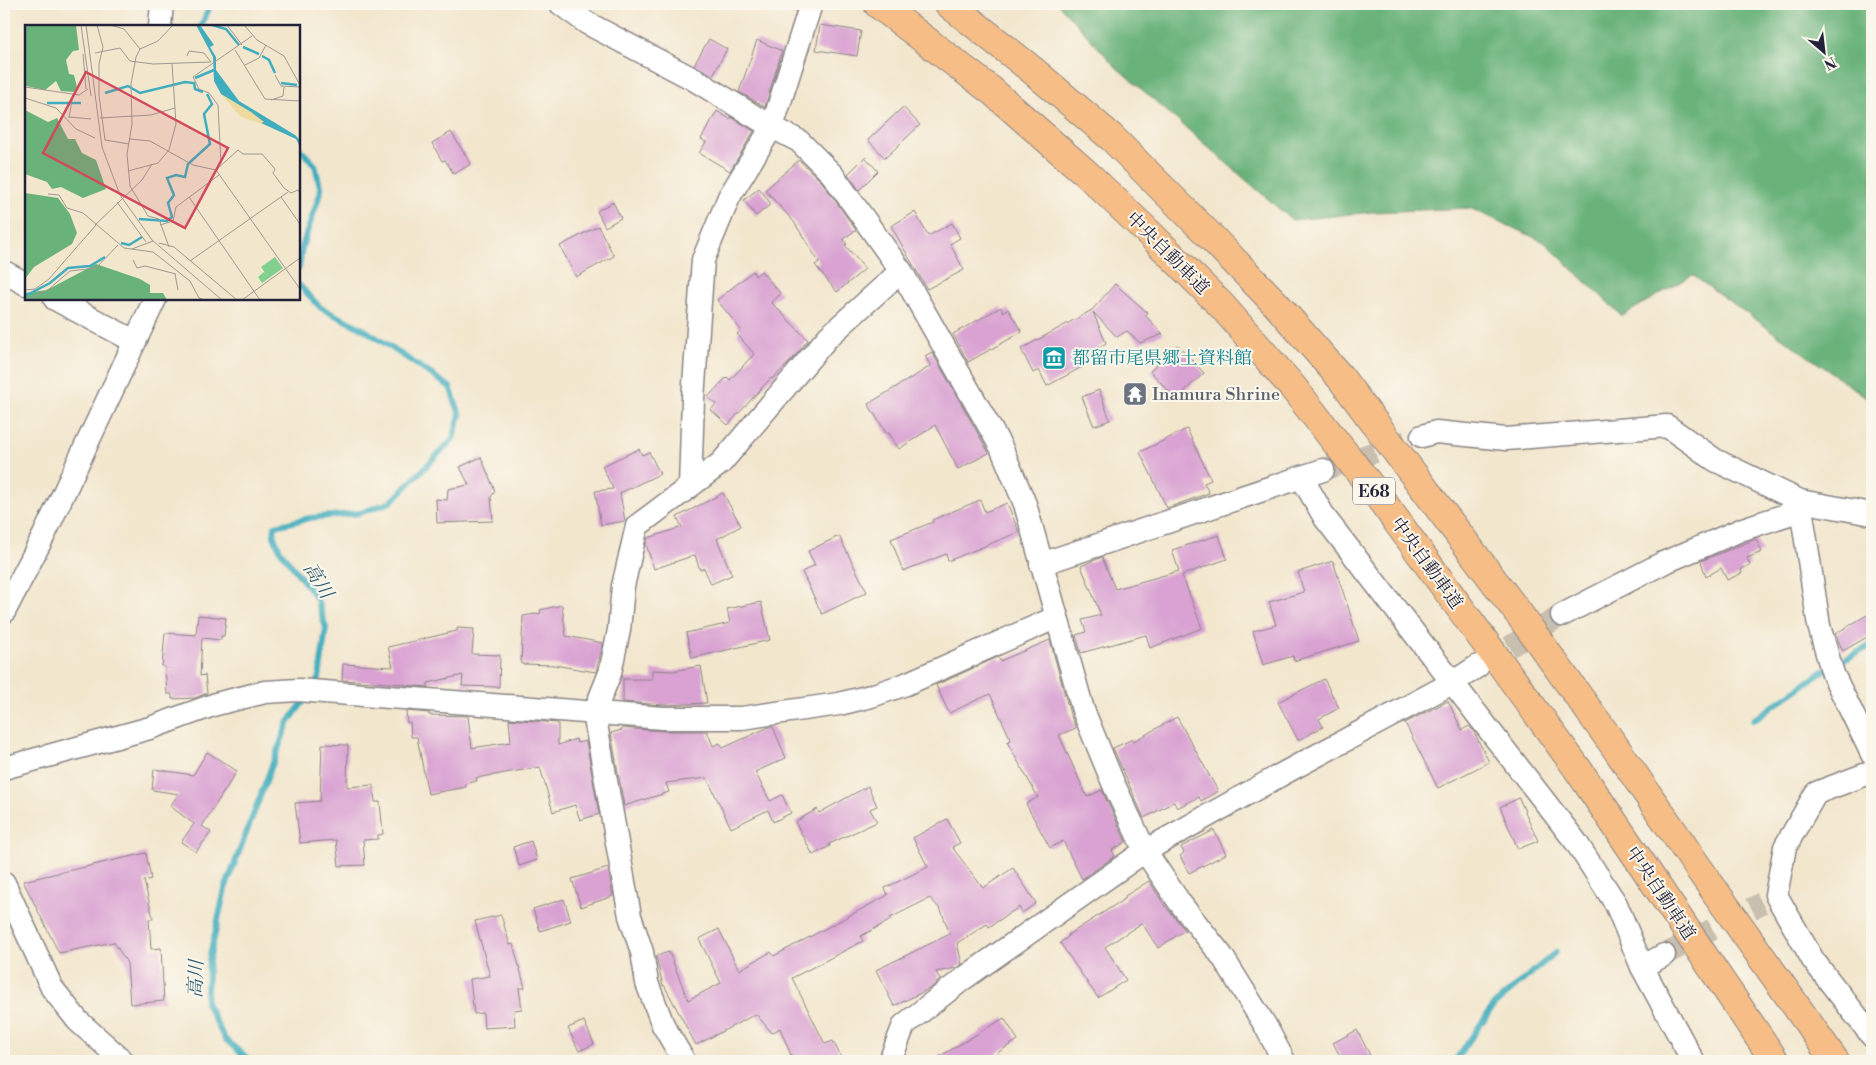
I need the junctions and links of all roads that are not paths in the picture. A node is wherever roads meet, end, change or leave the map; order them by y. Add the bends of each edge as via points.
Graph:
1 (162, 4) edge
2 (561, 4) edge
3 (811, 4) edge
4 (878, 4) edge
5 (949, 4) edge
6 (160, 25) edge
7 (772, 127) junction
8 (901, 271) junction
9 (4, 272) edge
10 (25, 283) edge
11 (57, 300) edge
12 (154, 300) edge
13 (134, 341) junction
14 (1422, 436) tunnel mouth
15 (1323, 470) tunnel mouth
16 (1302, 478) junction
17 (690, 486) junction
18 (1801, 506) junction
19 (1872, 514) edge
20 (1042, 564) junction
21 (4, 612) edge
22 (1562, 615) tunnel mouth
23 (1057, 617) junction
24 (1478, 666) tunnel mouth
25 (1452, 683) junction
26 (594, 713) junction
27 (1872, 754) edge
28 (4, 768) edge
29 (1872, 772) edge
30 (1145, 851) junction
31 (4, 883) edge
32 (1664, 955) tunnel mouth
33 (1642, 967) junction
34 (1872, 1036) edge
35 (123, 1061) edge
36 (684, 1061) edge
37 (890, 1061) edge
38 (1284, 1061) edge
39 (1693, 1061) edge
40 (1775, 1061) edge
41 (1835, 1061) edge

1 - 6 street
2 - 7 street via 587,23 695,80
3 - 7 street
4 - 40 highway, 中央自動車道 / E68 via 992,91 1087,174 1222,306 1291,384 1379,497 1577,768
5 - 41 highway, E68 via 1111,137 1256,284 1340,377 1519,614
7 - 8 street via 799,141 832,174
7 - 17 street via 729,197 704,260
8 - 17 street via 828,337 721,463
8 - 20 street via 1001,448 1025,504
9 - 10 street
11 - 13 street
12 - 13 street
13 - 21 street via 44,535
14 - 18 street via 1436,432 1506,439 1667,426 1715,460
15 - 16 street
16 - 20 street
16 - 25 street via 1325,518
17 - 26 street via 638,526 623,586 619,630 610,673
18 - 19 street
18 - 22 street via 1663,563
18 - 27 street via 1819,626 1831,665
20 - 23 street
23 - 26 street via 906,684 839,704 742,718 664,718
23 - 30 street via 1083,710
24 - 25 street
25 - 30 street
25 - 33 street via 1576,842 1616,904
26 - 28 street via 298,690 265,692
26 - 36 street via 630,916 642,952 647,983 664,1026
29 - 34 street via 1816,793 1785,847 1769,899
30 - 37 street via 963,979 904,1025
30 - 38 street via 1180,903 1222,956
31 - 35 street via 52,988 78,1021
32 - 33 street
33 - 39 street

